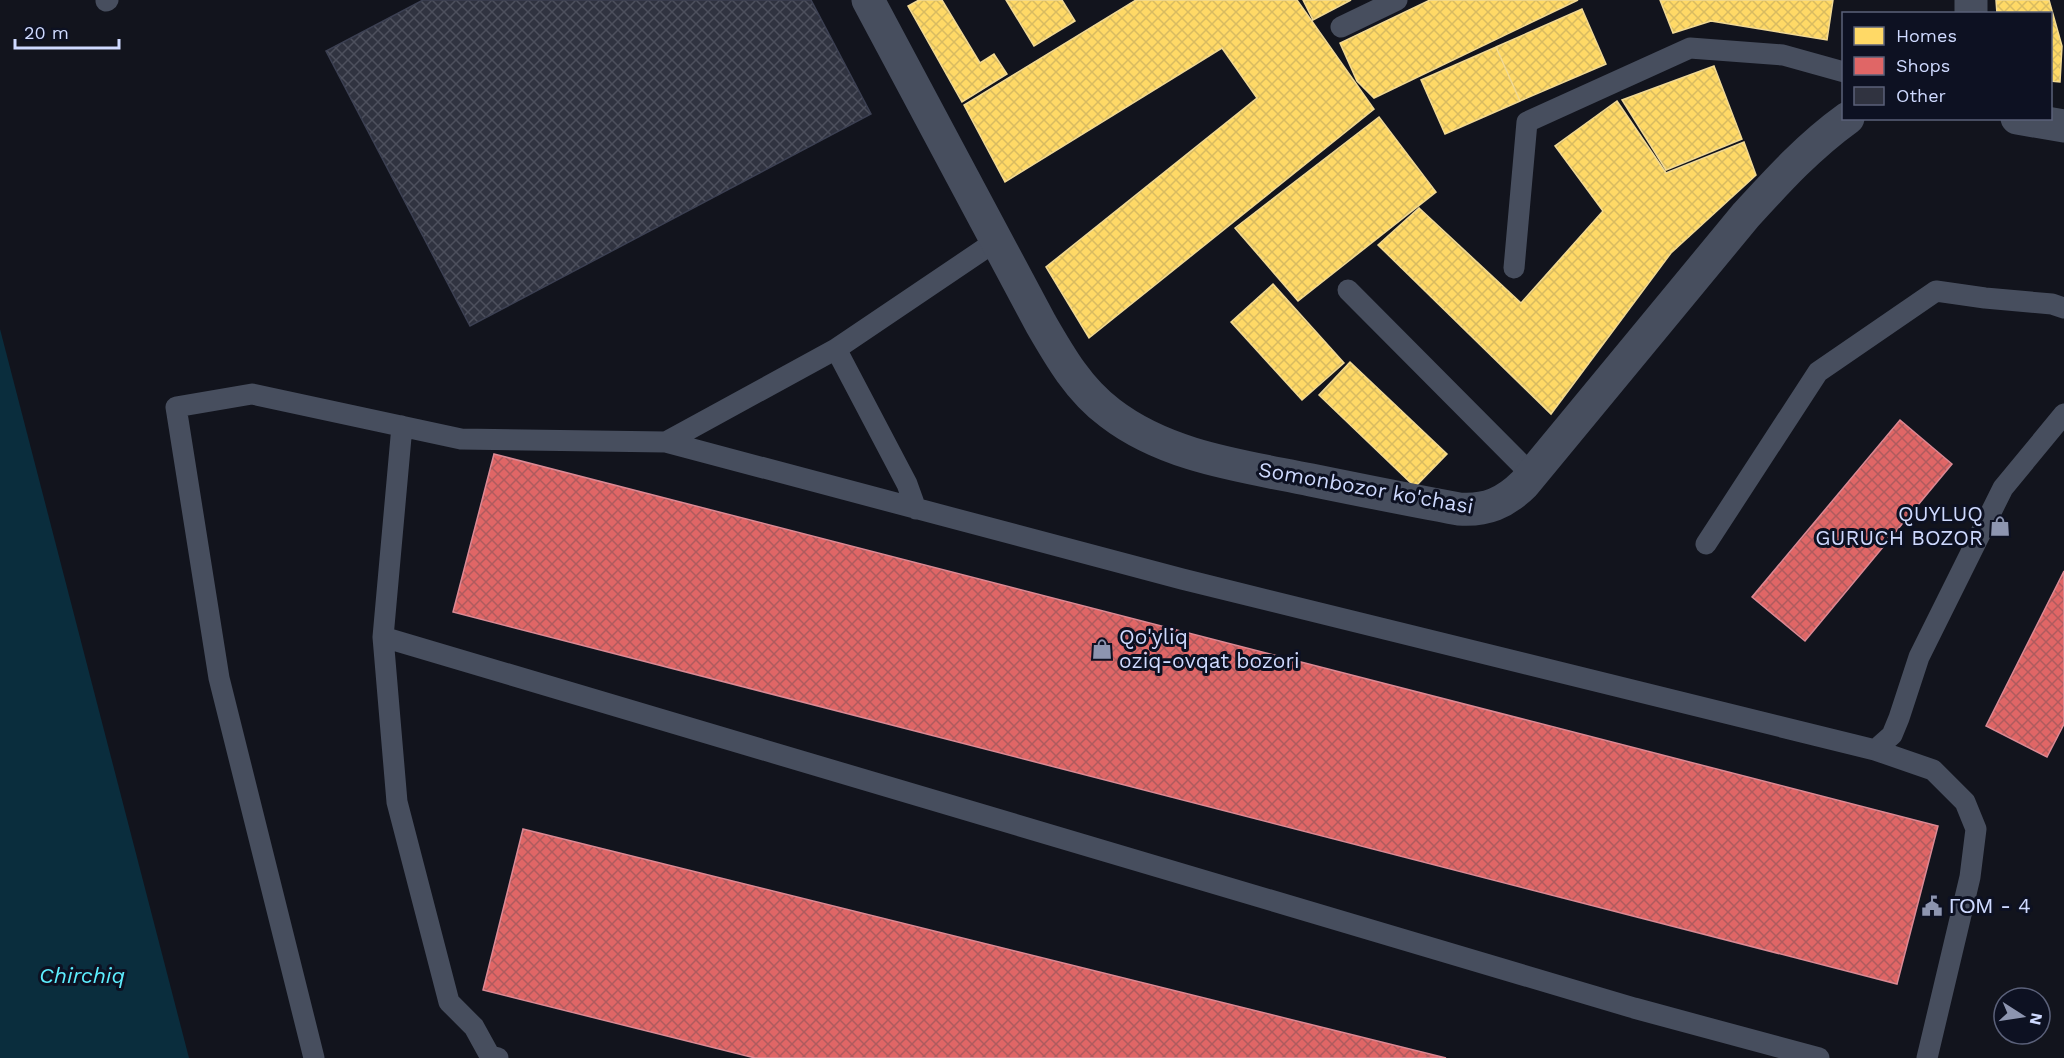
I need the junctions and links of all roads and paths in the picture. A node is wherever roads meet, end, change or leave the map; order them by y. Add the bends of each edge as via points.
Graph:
1 (868, 0) edge
2 (1397, 0) edge
3 (1341, 27) dead end
4 (1842, 71) edge
5 (1845, 120) edge
6 (2029, 120) edge
7 (2064, 126) edge
8 (996, 241) junction
9 (1514, 267) dead end
10 (1348, 290) dead end
11 (2064, 308) edge
12 (836, 349) junction
13 (2064, 414) edge
14 (402, 426) junction
15 (666, 442) junction
16 (1532, 476) junction
17 (916, 509) junction
18 (1706, 544) dead end
19 (383, 637) junction
20 (1875, 750) junction
21 (314, 1058) edge
22 (498, 1058) edge
23 (1819, 1058) edge
24 (1927, 1058) edge

1 - 8 street, Somonbozor ko'chasi
2 - 3 lane
4 - 9 lane via 1783,55 1690,48 1527,122
5 - 16 street, Somonbozor ko'chasi via 1817,142 1746,215
6 - 7 street
8 - 12 lane
8 - 16 street, Somonbozor ko'chasi via 1041,324 1081,385 1111,414 1163,444 1242,466 1459,509 1491,507 1514,494
10 - 16 lane
11 - 18 lane via 1936,291 1818,372
12 - 15 lane
12 - 17 lane via 907,483
13 - 20 lane via 2003,488 1919,657 1892,735
14 - 15 lane via 461,439
14 - 19 lane
14 - 21 lane via 252,394 176,407 219,678
15 - 17 lane
17 - 20 lane via 1182,579
19 - 22 lane via 397,802 449,1002 474,1027 490,1056
19 - 23 lane via 1623,1005
20 - 24 lane via 1933,770 1965,802 1976,829 1970,877

